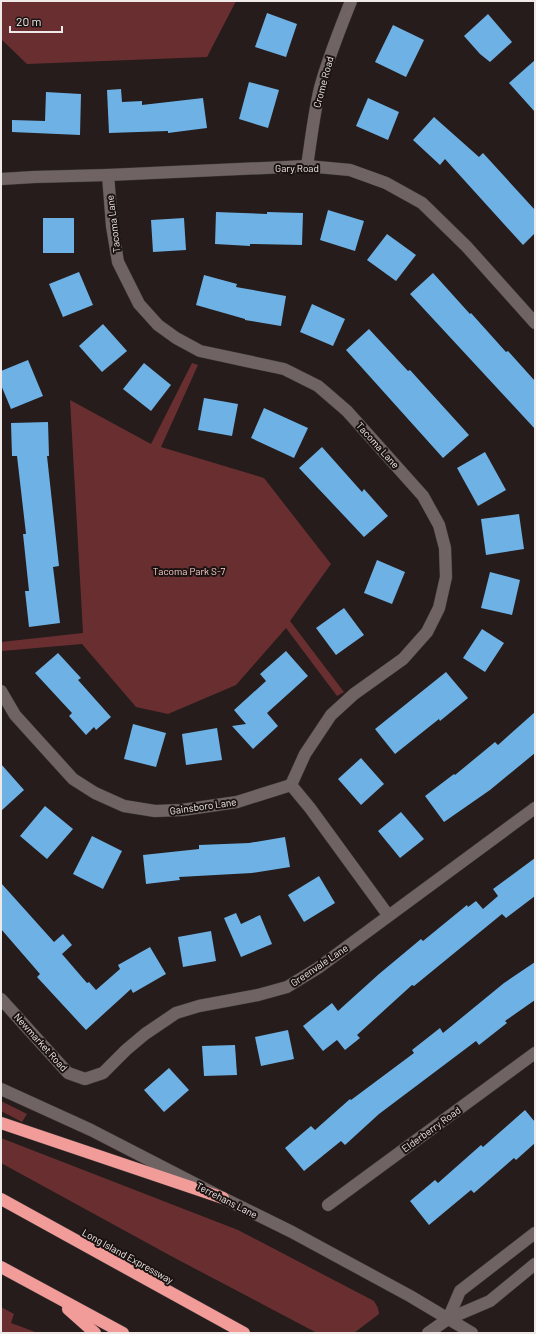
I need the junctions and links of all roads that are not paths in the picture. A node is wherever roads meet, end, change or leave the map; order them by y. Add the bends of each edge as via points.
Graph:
1 (351, 1) edge
2 (307, 166) junction
3 (108, 175) junction
4 (1, 180) edge
5 (535, 323) edge
6 (1, 690) edge
7 (291, 785) junction
8 (535, 808) edge
9 (388, 915) junction
10 (1, 999) edge
11 (535, 1053) edge
12 (85, 1079) joint
13 (1, 1089) edge
14 (1, 1123) edge
15 (222, 1198) junction
16 (1, 1199) edge
17 (328, 1205) dead end
18 (535, 1233) edge
19 (535, 1264) edge
20 (1, 1267) edge
21 (52, 1295) junction
22 (448, 1319) junction
23 (95, 1333) edge
24 (123, 1333) edge
25 (244, 1333) edge
26 (428, 1333) edge
27 (472, 1333) edge

1 - 2 street, Crome Road via 320,88
2 - 3 street, Gary Road
2 - 5 street, Gary Road via 350,170 386,183 422,202 467,247
3 - 4 street, Gary Road via 34,176
3 - 7 street, Tacoma Lane via 118,262 139,304 158,325 200,351 284,369 318,386 347,411 423,496 439,525 445,548 446,577 439,608 427,632 403,659 354,694 331,715 305,754
6 - 7 street, Gainsboro Lane via 15,716 73,779 94,793 124,806 155,811 182,810 237,802
7 - 9 street
8 - 9 street, Greenvale Lane
9 - 12 street, Greenvale Lane via 318,968 287,987 176,1013 145,1034 103,1072
10 - 12 street, Newmarket Road via 68,1073
11 - 17 street, Elderberry Road
13 - 15 street, Terrehans Lane via 91,1130
14 - 15 highway
15 - 22 street, Terrehans Lane via 292,1232
16 - 25 highway, Long Island Expressway
18 - 22 street via 460,1291
19 - 22 street via 490,1301
20 - 21 highway
21 - 23 highway
21 - 24 highway
22 - 26 street
22 - 27 street, Terrehans Lane

